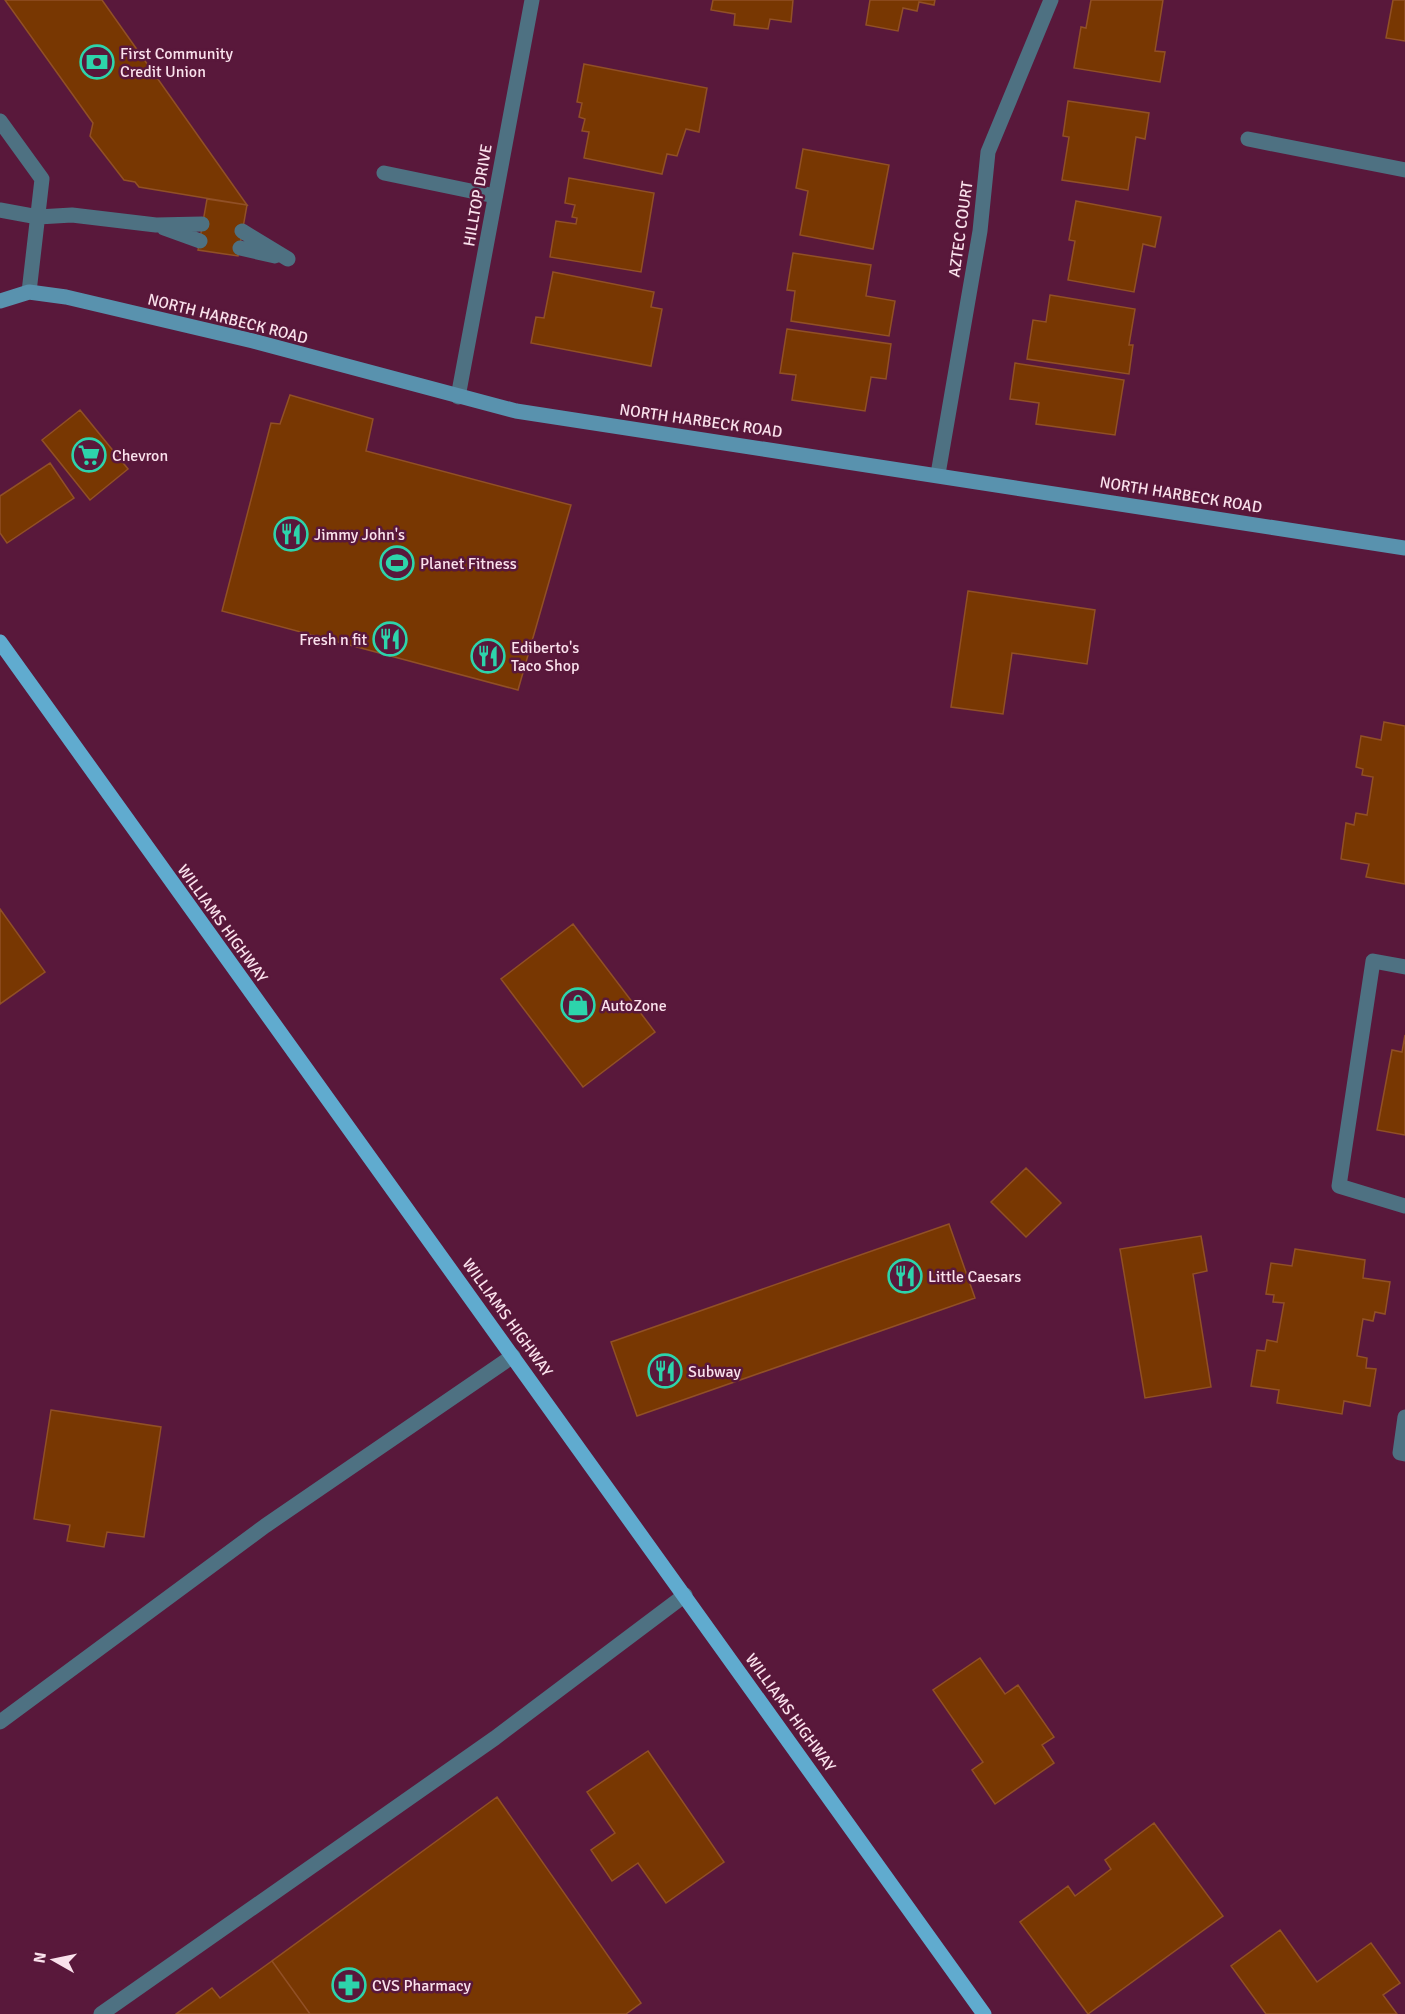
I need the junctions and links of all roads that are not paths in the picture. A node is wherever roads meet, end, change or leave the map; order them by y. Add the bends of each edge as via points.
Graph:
1 (532, 0) edge
2 (1051, 0) edge
3 (0, 121) edge
4 (1248, 139) dead end
5 (1405, 170) edge
6 (384, 173) dead end
7 (495, 196) junction
8 (0, 210) edge
9 (38, 217) junction
10 (202, 224) dead end
11 (156, 225) junction
12 (242, 231) dead end
13 (200, 241) dead end
14 (240, 248) dead end
15 (29, 292) junction
16 (0, 301) edge
17 (458, 397) junction
18 (938, 474) junction
19 (1405, 548) edge
20 (0, 642) edge
21 (1405, 967) edge
22 (1405, 1206) edge
23 (513, 1356) junction
24 (1405, 1417) edge
25 (1405, 1454) edge
26 (685, 1595) junction
27 (0, 1722) edge
28 (101, 2014) edge
29 (984, 2014) edge

1 - 7 street, HILLTOP DRIVE
2 - 18 street, AZTEC COURT via 988,152 980,231
3 - 9 street via 42,179
4 - 5 street
6 - 7 street
7 - 17 street, HILLTOP DRIVE
8 - 9 street
9 - 11 street via 72,215
9 - 15 street
10 - 11 street
11 - 13 street
12 - 14 street via 288,259
15 - 16 street, NORTH HARBECK ROAD
15 - 17 street, NORTH HARBECK ROAD via 242,338
17 - 18 street, NORTH HARBECK ROAD via 516,411
18 - 19 street, NORTH HARBECK ROAD
20 - 23 main road, WILLIAMS HIGHWAY
21 - 22 street via 1373,961 1339,1186
23 - 26 main road, WILLIAMS HIGHWAY
23 - 27 street via 266,1526
24 - 25 street via 1400,1453
26 - 28 street via 495,1738
26 - 29 main road, WILLIAMS HIGHWAY

